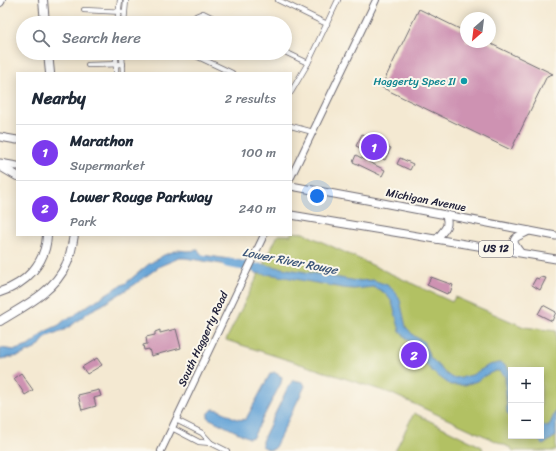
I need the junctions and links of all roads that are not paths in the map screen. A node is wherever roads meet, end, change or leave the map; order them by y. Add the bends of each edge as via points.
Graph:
1 (43, 0) edge
2 (120, 0) edge
3 (126, 0) edge
4 (278, 0) edge
5 (338, 0) edge
6 (376, 0) edge
7 (84, 10) dead end
8 (118, 12) junction
9 (124, 12) junction
10 (44, 16) edge
11 (118, 16) edge
12 (124, 16) edge
13 (196, 16) edge
14 (209, 16) edge
15 (326, 24) junction
16 (292, 55) edge
17 (49, 60) edge
18 (116, 60) edge
19 (123, 60) edge
20 (205, 60) edge
21 (308, 63) junction
22 (116, 64) junction
23 (123, 64) junction
24 (88, 65) dead end
25 (50, 72) edge
26 (116, 72) edge
27 (123, 72) edge
28 (230, 72) edge
29 (292, 90) edge
30 (292, 126) edge
31 (312, 132) junction
32 (0, 137) edge
33 (16, 140) edge
34 (0, 163) edge
35 (0, 166) edge
36 (16, 166) edge
37 (16, 175) edge
38 (292, 175) edge
39 (292, 186) edge
40 (292, 215) edge
41 (446, 216) junction
42 (529, 231) junction
43 (47, 236) edge
44 (74, 236) edge
45 (264, 236) edge
46 (556, 236) edge
47 (437, 240) junction
48 (520, 252) junction
49 (556, 259) edge
50 (0, 292) edge
51 (0, 321) edge
52 (176, 420) junction
53 (172, 428) junction
54 (211, 443) junction
55 (161, 451) edge
56 (227, 451) edge

1 - 10 highway
2 - 8 street
3 - 9 street
4 - 15 street
5 - 15 street
6 - 31 main road
7 - 8 street
8 - 9 street
8 - 11 street
9 - 12 street
13 - 14 street via 203,13
15 - 21 street
16 - 21 street
17 - 25 highway
18 - 22 street
19 - 23 street
20 - 28 street
21 - 29 street
22 - 23 street
22 - 24 street
22 - 26 street
23 - 27 street
30 - 31 street
31 - 38 main road
32 - 33 main road
34 - 36 main road
35 - 37 highway
39 - 41 main road, Michigan Avenue / US 12
40 - 47 main road, US 12
41 - 42 main road, Michigan Avenue / US 12
41 - 47 main road via 447,228
42 - 46 main road, Michigan Avenue / US 12
42 - 48 main road via 514,240 514,246
43 - 50 highway via 42,258 31,274 17,285
44 - 51 highway via 66,265 54,283 40,296
45 - 52 main road, South Haggerty Road
47 - 48 main road, US 12
48 - 49 main road, US 12
52 - 53 main road, South Haggerty Road
52 - 54 street via 202,433
53 - 54 street via 199,442
53 - 55 main road, South Haggerty Road
54 - 56 street

